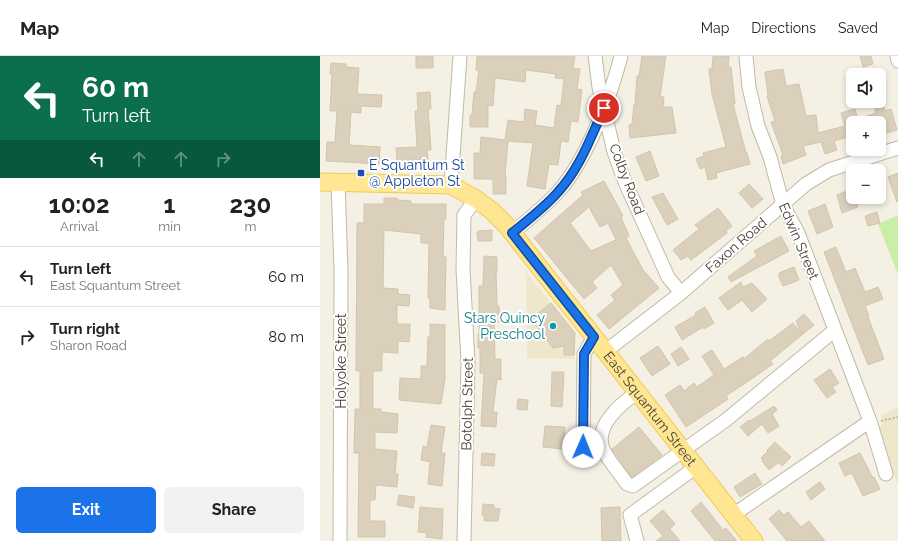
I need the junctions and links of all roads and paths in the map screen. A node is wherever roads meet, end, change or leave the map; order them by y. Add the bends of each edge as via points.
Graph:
1 (460, 56) edge
2 (595, 56) edge
3 (622, 56) edge
4 (746, 56) edge
5 (896, 56) edge
6 (898, 61) edge
7 (604, 108) junction
8 (898, 148) edge
9 (320, 182) edge
10 (338, 182) junction
11 (451, 185) junction
12 (476, 199) junction
13 (784, 205) junction
14 (512, 233) junction
15 (681, 293) junction
16 (835, 330) junction
17 (594, 337) junction
18 (606, 351) junction
19 (638, 392) junction
20 (898, 417) edge
21 (870, 421) junction
22 (583, 447) dead end
23 (683, 450) junction
24 (696, 467) junction
25 (886, 474) dead end
26 (733, 515) junction
27 (340, 541) edge
28 (464, 541) edge
29 (637, 541) edge
30 (754, 541) edge

1 - 11 street
2 - 7 street, Colby Road
3 - 7 street
4 - 13 street, Edwin Street via 749,87 758,126
5 - 6 street
7 - 14 street via 580,160 559,192
7 - 15 street, Colby Road via 614,152 625,182 668,278
8 - 13 street, Faxon Road via 829,170 806,184
9 - 10 main road, East Squantum Street
10 - 11 main road, East Squantum Street
10 - 27 street, Holyoke Street via 341,270
11 - 12 main road, East Squantum Street
12 - 14 main road, East Squantum Street via 502,220
12 - 28 street, Botolph Street via 464,215 463,270 468,362
13 - 15 street, Faxon Road
13 - 16 street, Edwin Street via 798,233
14 - 17 main road, East Squantum Street
15 - 18 street, Faxon Road
16 - 21 street, Edwin Street
16 - 23 street via 726,420
17 - 18 main road, East Squantum Street
17 - 22 street via 584,354
18 - 19 main road, East Squantum Street
19 - 23 main road, East Squantum Street
19 - 23 street via 619,408 604,426 600,436 604,452 627,484 633,486 638,483
20 - 21 path via 879,422
21 - 25 street, Edwin Street
21 - 26 street
23 - 24 main road, East Squantum Street
24 - 26 main road, East Squantum Street
24 - 29 street via 630,514
26 - 30 main road, East Squantum Street

